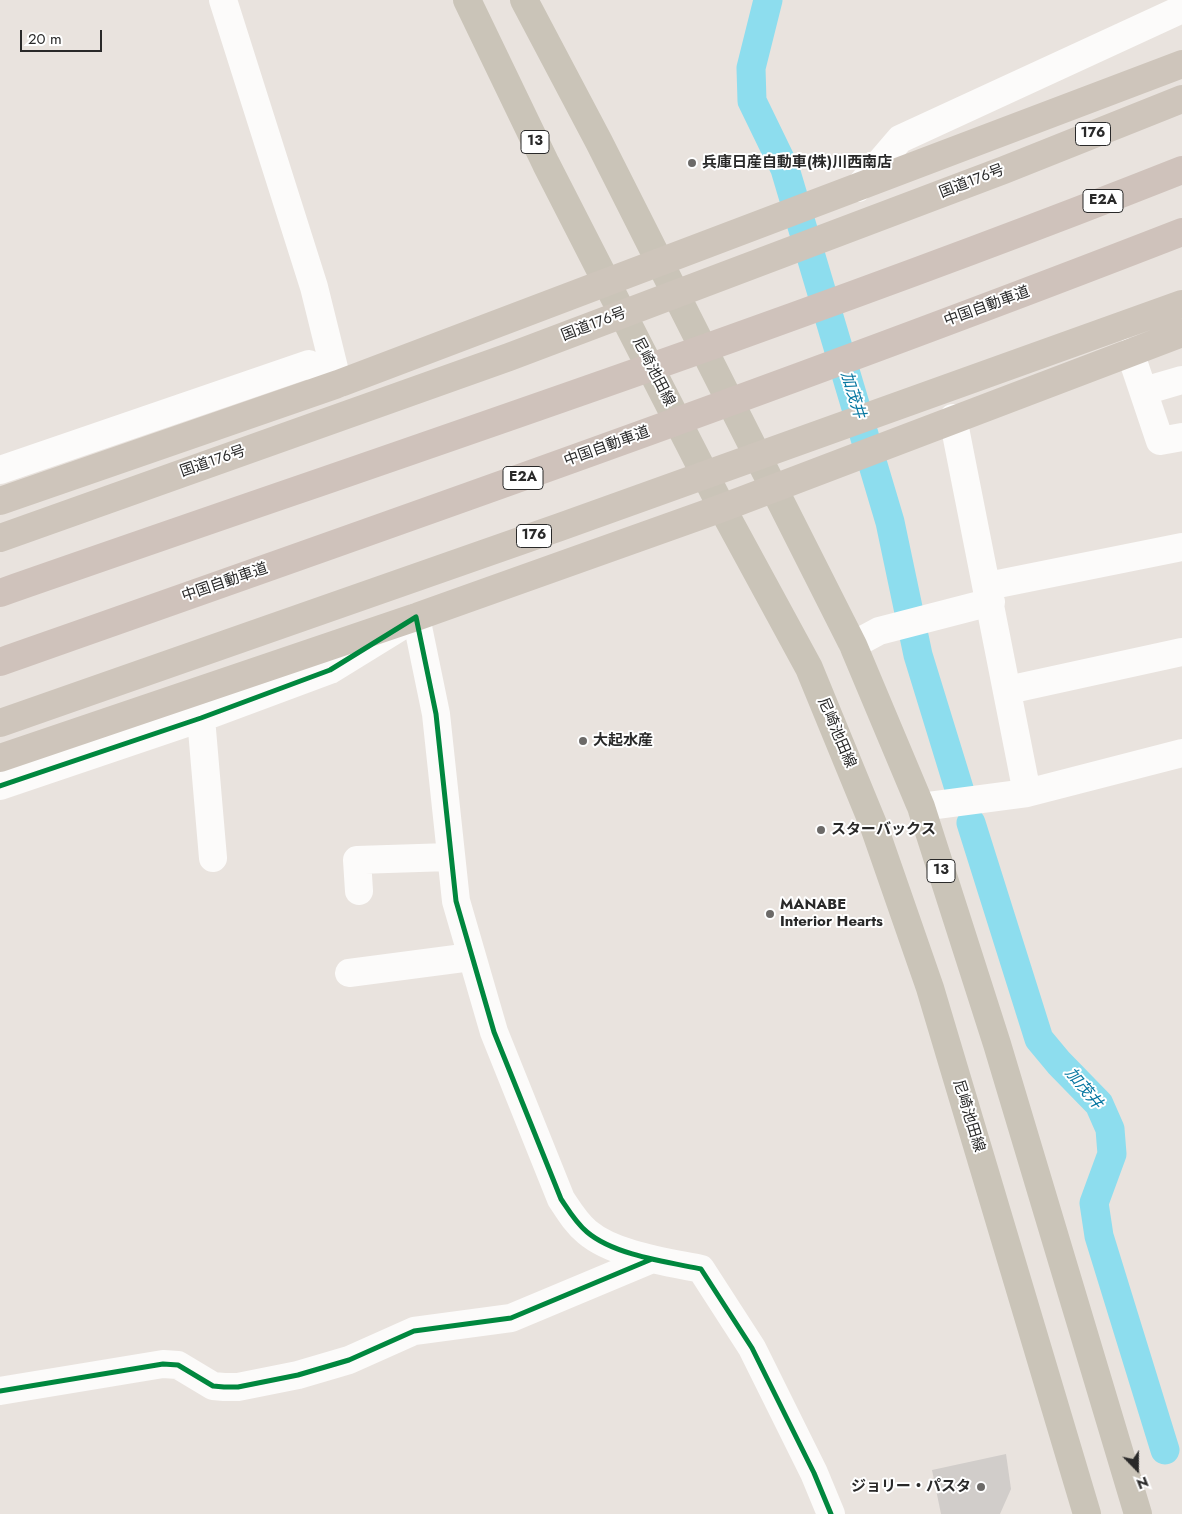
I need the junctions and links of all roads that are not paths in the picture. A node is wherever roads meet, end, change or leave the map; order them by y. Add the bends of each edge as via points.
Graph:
1 (223, 0) edge
2 (467, 0) edge
3 (524, 0) edge
4 (1182, 9) edge
5 (1182, 64) edge
6 (1182, 98) edge
7 (1182, 170) edge
8 (858, 188) junction
9 (1182, 232) edge
10 (660, 263) junction
11 (607, 282) junction
12 (1182, 304) edge
13 (1182, 333) edge
14 (1130, 352) junction
15 (1182, 380) edge
16 (338, 384) junction
17 (1144, 391) junction
18 (954, 418) junction
19 (1182, 437) edge
20 (0, 470) edge
21 (772, 487) junction
22 (0, 501) edge
23 (722, 508) junction
24 (0, 538) edge
25 (1182, 547) edge
26 (0, 593) edge
27 (989, 594) junction
28 (416, 616) junction
29 (853, 645) junction
30 (1182, 652) edge
31 (0, 662) edge
32 (1008, 690) junction
33 (201, 718) junction
34 (0, 723) edge
35 (1182, 754) edge
36 (0, 758) edge
37 (0, 786) edge
38 (1027, 793) junction
39 (921, 807) junction
40 (450, 857) junction
41 (213, 858) dead end
42 (360, 891) dead end
43 (471, 957) junction
44 (350, 973) dead end
45 (652, 1259) junction
46 (0, 1391) edge
47 (831, 1514) edge
48 (1087, 1514) edge
49 (1138, 1514) edge

1 - 16 street via 314,287
2 - 11 main road, 尼崎池田線 / 13
3 - 10 main road, 13
4 - 8 street via 900,140
5 - 8 highway
6 - 24 highway, 国道176号 / 176 via 1004,170 509,357
7 - 26 highway, E2A via 1025,232
8 - 10 highway
9 - 31 highway, 中国自動車道 / E2A via 589,454
10 - 11 highway
10 - 21 main road, 13
11 - 16 highway
11 - 23 main road, 尼崎池田線 / 13
12 - 34 highway, 176 via 551,531
13 - 14 highway
14 - 17 street
14 - 18 highway
15 - 17 street
16 - 20 street via 309,364
16 - 22 highway
17 - 19 street via 1160,441
18 - 21 highway
18 - 27 street
21 - 23 highway
21 - 29 main road, 13
23 - 28 highway
23 - 48 main road, 尼崎池田線 / 13 via 809,668 874,824 930,988
25 - 27 street
27 - 29 street via 879,631
27 - 32 street
28 - 33 street via 330,670
28 - 36 highway
28 - 40 street via 436,714 448,807
29 - 39 main road, 13
30 - 32 street
32 - 38 street
33 - 37 street
33 - 41 street
35 - 38 street
38 - 39 street
39 - 49 main road, 13 via 997,1044
40 - 42 street via 357,860
40 - 43 street via 456,901
43 - 44 street
43 - 45 street via 508,1070 561,1199 588,1234
45 - 46 street via 511,1318 414,1332 349,1360 298,1375 224,1387 213,1386 178,1366 163,1364
45 - 47 street via 701,1269 752,1348 814,1472

